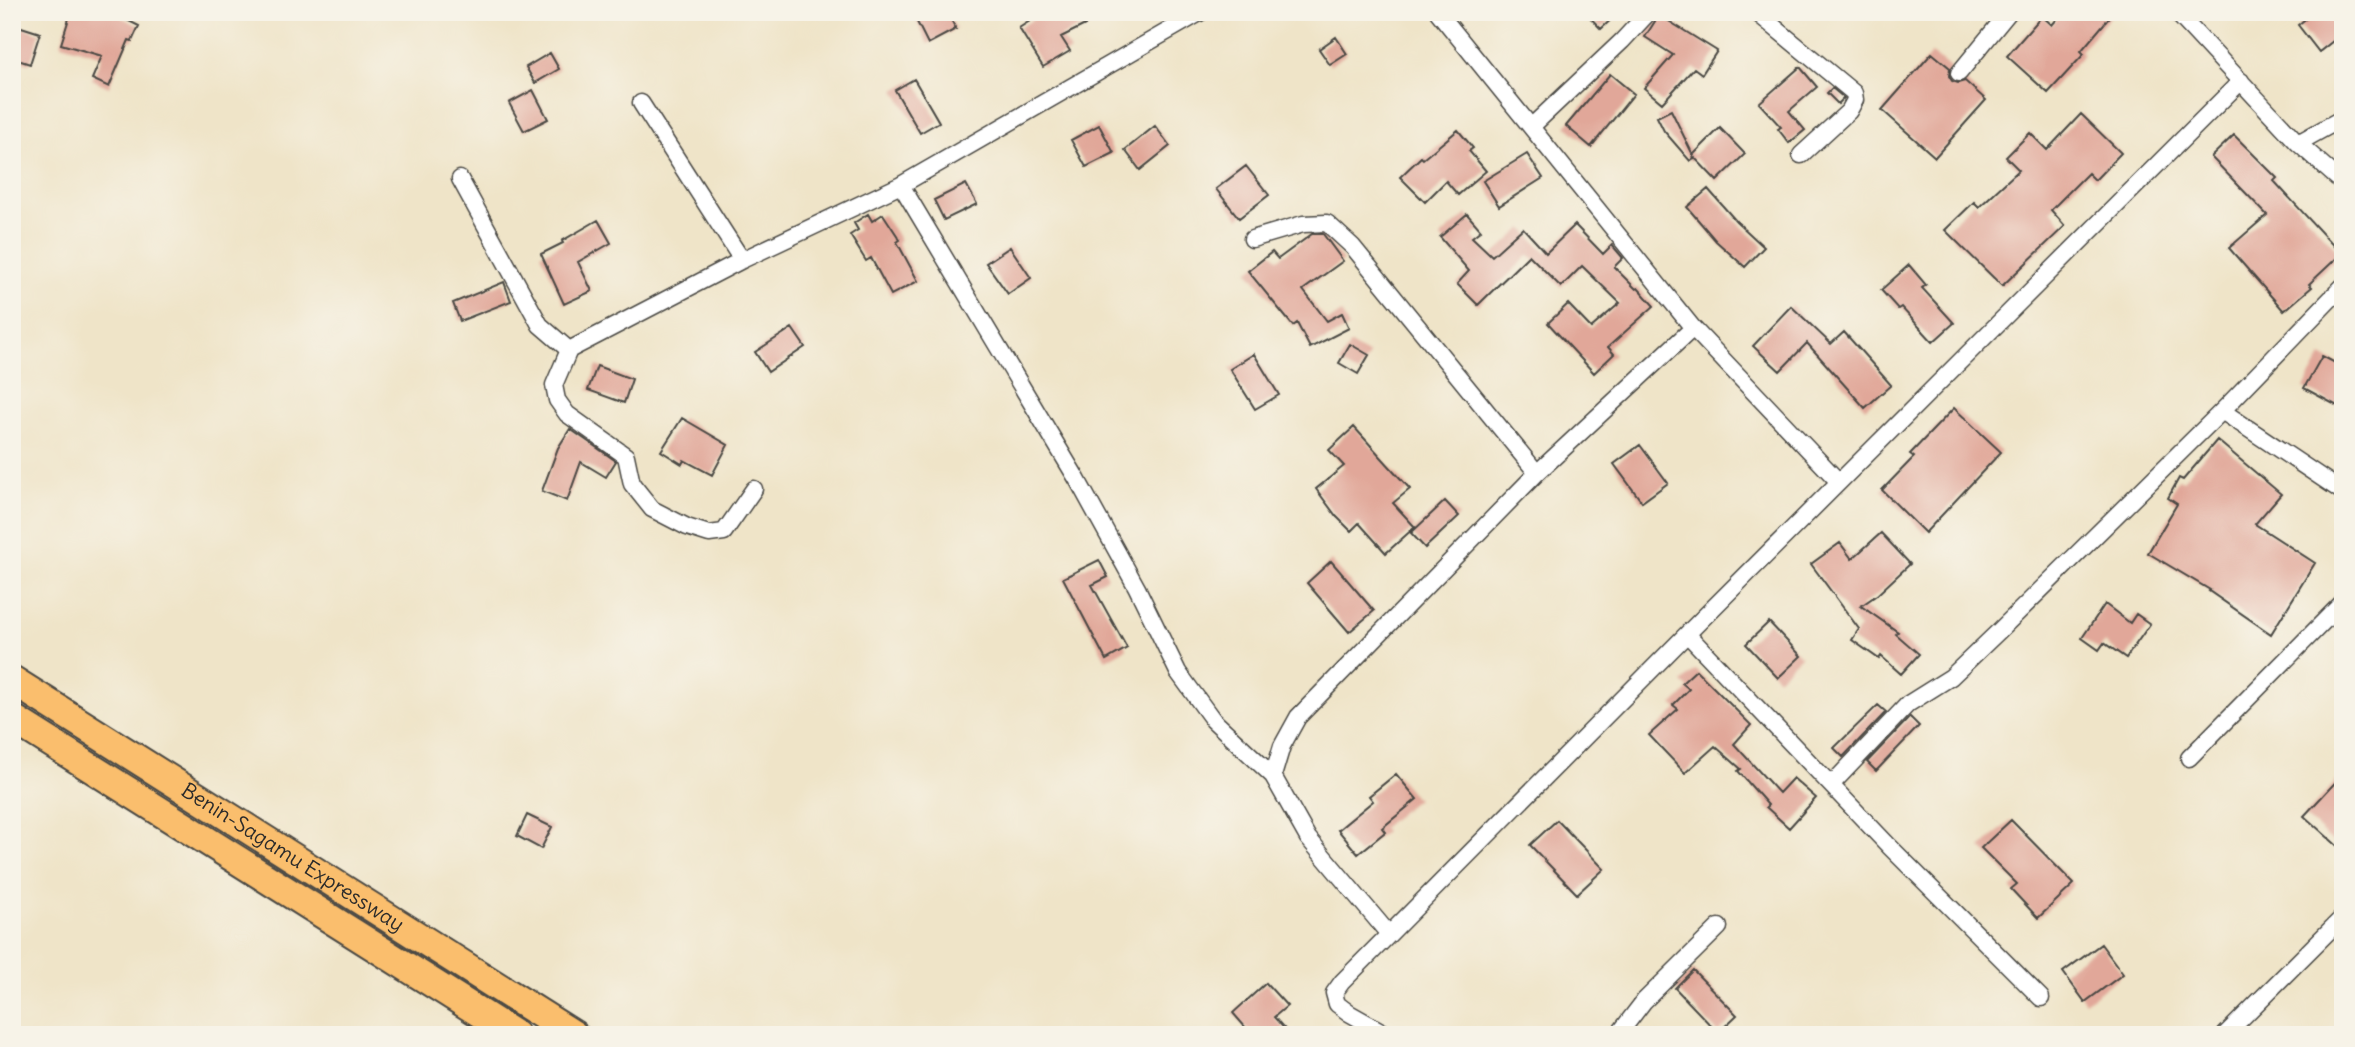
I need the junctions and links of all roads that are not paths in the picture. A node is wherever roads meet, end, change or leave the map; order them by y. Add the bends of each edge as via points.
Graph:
1 (1201, 12) edge
2 (1438, 12) edge
3 (1649, 12) edge
4 (1756, 12) edge
5 (2008, 12) edge
6 (2176, 12) edge
7 (1959, 73) dead end
8 (2241, 81) junction
9 (641, 103) dead end
10 (2343, 118) edge
11 (1531, 127) junction
12 (2298, 143) junction
13 (1801, 155) dead end
14 (460, 179) dead end
15 (2343, 183) edge
16 (901, 185) junction
17 (1252, 239) dead end
18 (742, 260) junction
19 (2343, 286) edge
20 (1693, 328) junction
21 (569, 350) junction
22 (2222, 411) junction
23 (1537, 473) junction
24 (1839, 482) junction
25 (754, 488) dead end
26 (2343, 492) edge
27 (2343, 602) edge
28 (1686, 634) junction
29 (12, 680) edge
30 (12, 718) edge
31 (2189, 758) dead end
32 (1273, 776) junction
33 (1831, 785) junction
34 (2343, 917) edge
35 (1719, 927) dead end
36 (1388, 933) junction
37 (2041, 998) dead end
38 (515, 1035) edge
39 (574, 1035) edge
40 (1388, 1035) edge
41 (1618, 1035) edge
42 (2225, 1035) edge

1 - 16 street
2 - 11 street
3 - 11 street
4 - 13 street via 1854,93 1856,100 1849,111
5 - 7 street
6 - 8 street
8 - 12 street
8 - 24 street
9 - 18 street
10 - 12 street
11 - 20 street
12 - 15 street
14 - 21 street via 540,326
16 - 18 street
16 - 32 street via 1077,479 1138,588 1178,672 1213,720
17 - 23 street via 1303,224 1327,223 1353,247
18 - 21 street
19 - 22 street
20 - 23 street
20 - 24 street
21 - 25 street via 554,385 557,400 567,414 626,456 632,484 652,509 687,527 709,534 724,532
22 - 26 street
22 - 33 street via 1951,677 1908,704
23 - 32 street via 1298,718 1282,746
24 - 28 street
27 - 31 street
28 - 33 street
28 - 36 street
29 - 39 highway, Benin-Sagamu Expressway
30 - 38 highway, Benin-Sagamu Expressway
32 - 36 street via 1308,838
33 - 37 street
34 - 42 street
35 - 41 street via 1644,1001
36 - 40 street via 1334,993 1349,1013

